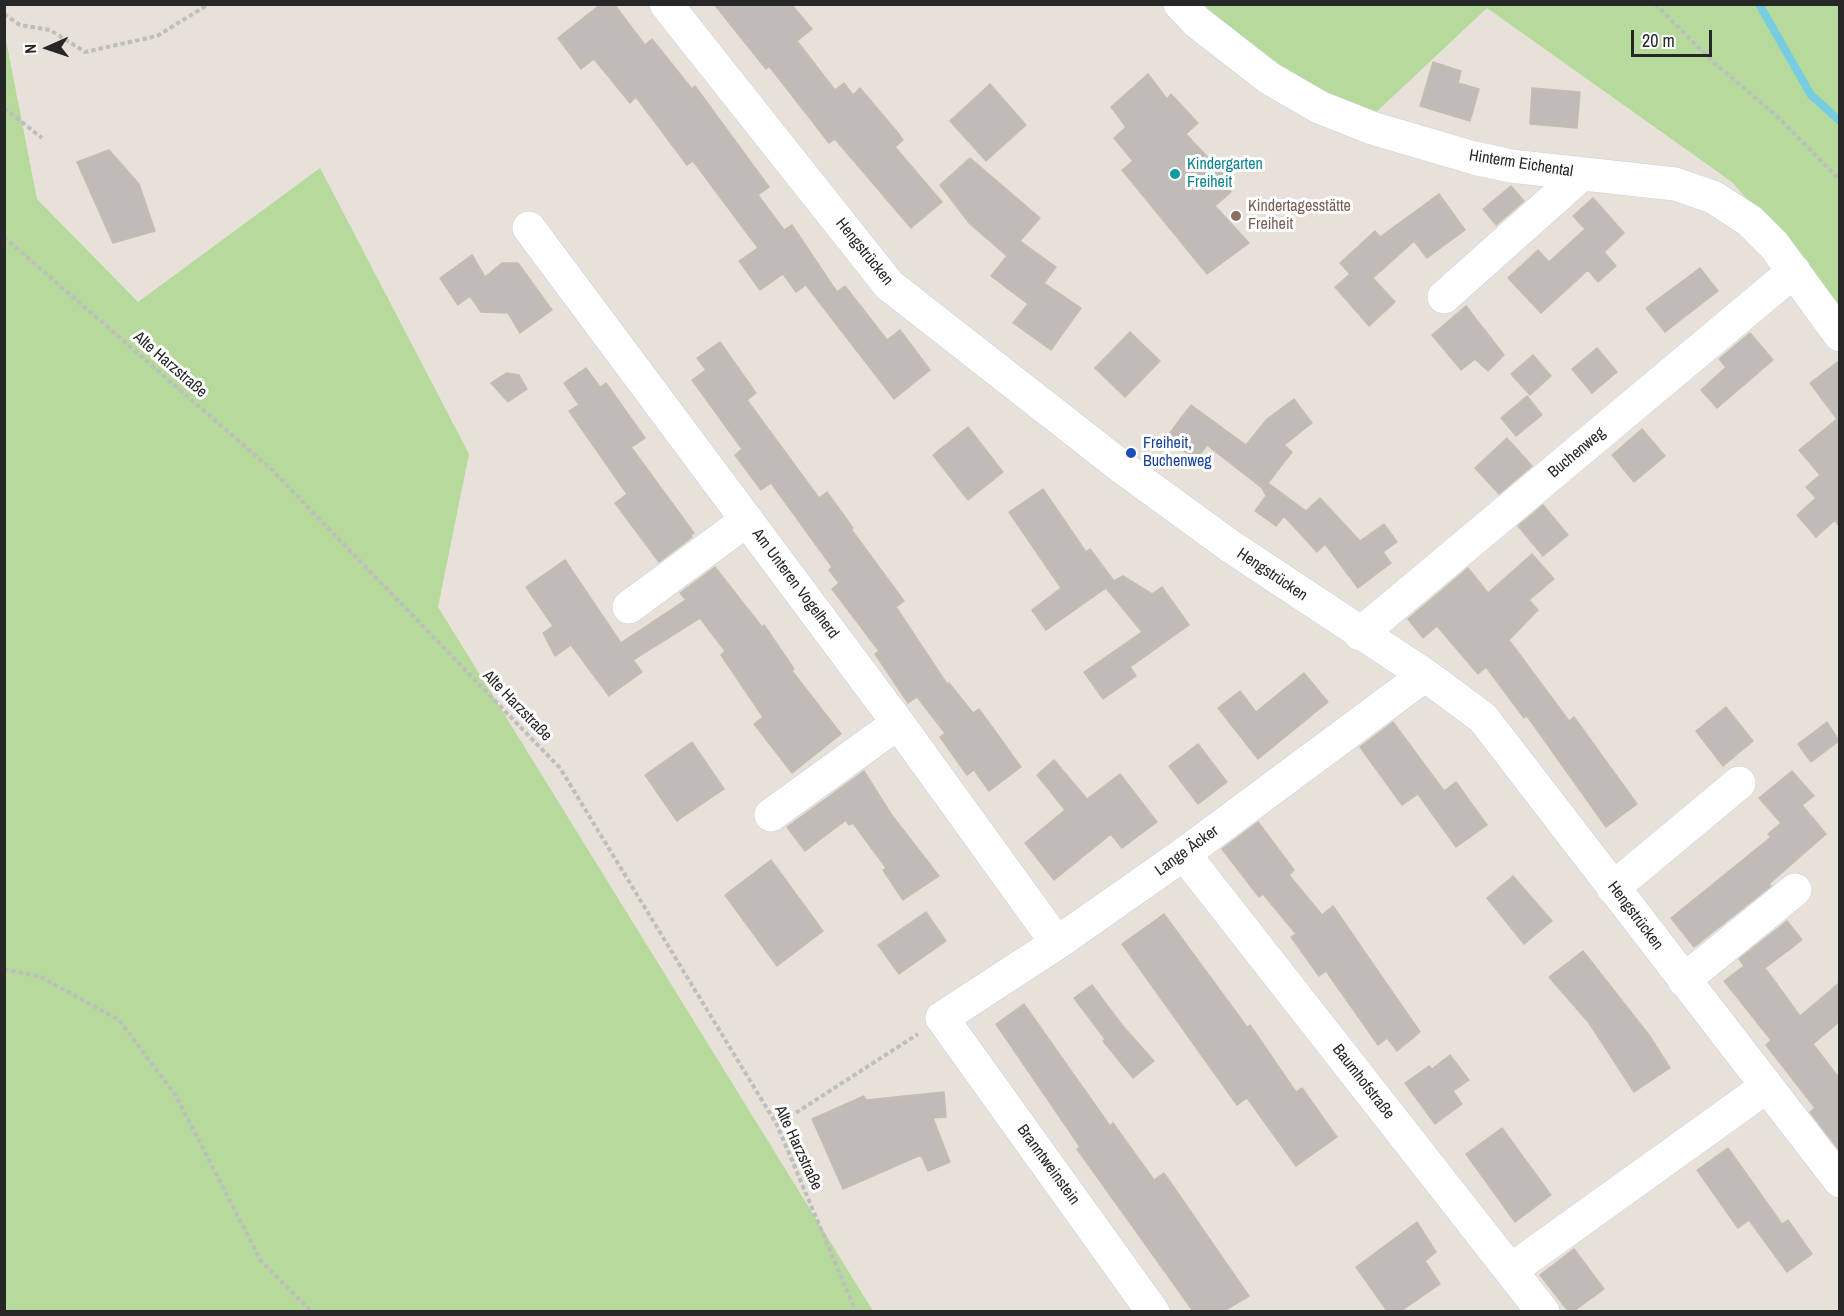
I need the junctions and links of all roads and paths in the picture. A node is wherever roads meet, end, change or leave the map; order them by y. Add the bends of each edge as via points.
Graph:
1 (209, 4) edge
2 (666, 4) edge
3 (1180, 4) edge
4 (1655, 4) edge
5 (4, 14) edge
6 (4, 108) edge
7 (42, 138) dead end
8 (1582, 174) junction
9 (1839, 180) edge
10 (530, 228) dead end
11 (4, 237) edge
12 (1794, 271) junction
13 (1444, 297) dead end
14 (1839, 335) edge
15 (747, 520) junction
16 (628, 608) dead end
17 (1360, 634) junction
18 (1425, 675) junction
19 (898, 723) junction
20 (1739, 783) dead end
21 (771, 815) dead end
22 (1184, 854) junction
23 (1614, 888) junction
24 (1795, 890) dead end
25 (1057, 943) junction
26 (4, 969) edge
27 (1684, 980) junction
28 (942, 1018) junction
29 (1766, 1087) junction
30 (777, 1125) junction
31 (1839, 1181) edge
32 (1511, 1270) junction
33 (312, 1311) edge
34 (856, 1311) edge
35 (1153, 1311) edge
36 (1543, 1311) edge

1 - 5 path via 157,36 85,52 50,30 20,25
2 - 17 street, Hengstrücken via 889,285 1123,468
3 - 8 street, Hinterm Eichental via 1269,78 1319,107 1458,154
4 - 9 path via 1713,62 1785,124
6 - 7 path
8 - 12 street, Hinterm Eichental via 1700,191 1750,220
8 - 13 street
10 - 15 street, Am Unteren Vogelherd
11 - 30 path, Alte Harzstraße via 272,470 560,768
12 - 14 street, Hinterm Eichental
12 - 17 street, Buchenweg
15 - 16 street
15 - 19 street, Am Unteren Vogelherd
17 - 18 street, Hengstrücken
18 - 22 street, Lange Äcker
18 - 23 street, Hengstrücken via 1483,718
19 - 21 street
19 - 25 street, Am Unteren Vogelherd
20 - 23 street
22 - 25 street, Lange Äcker
22 - 32 street, Baumhofstraße
23 - 27 street, Hengstrücken
24 - 27 street
25 - 28 street, Lange Äcker
26 - 33 path via 40,977 119,1020 176,1096 261,1261
27 - 29 street, Hengstrücken
28 - 30 path
28 - 35 street, Branntweinstein
29 - 31 street, Hengstrücken
29 - 32 street
30 - 34 path, Alte Harzstraße
32 - 36 street, Baumhofstraße

